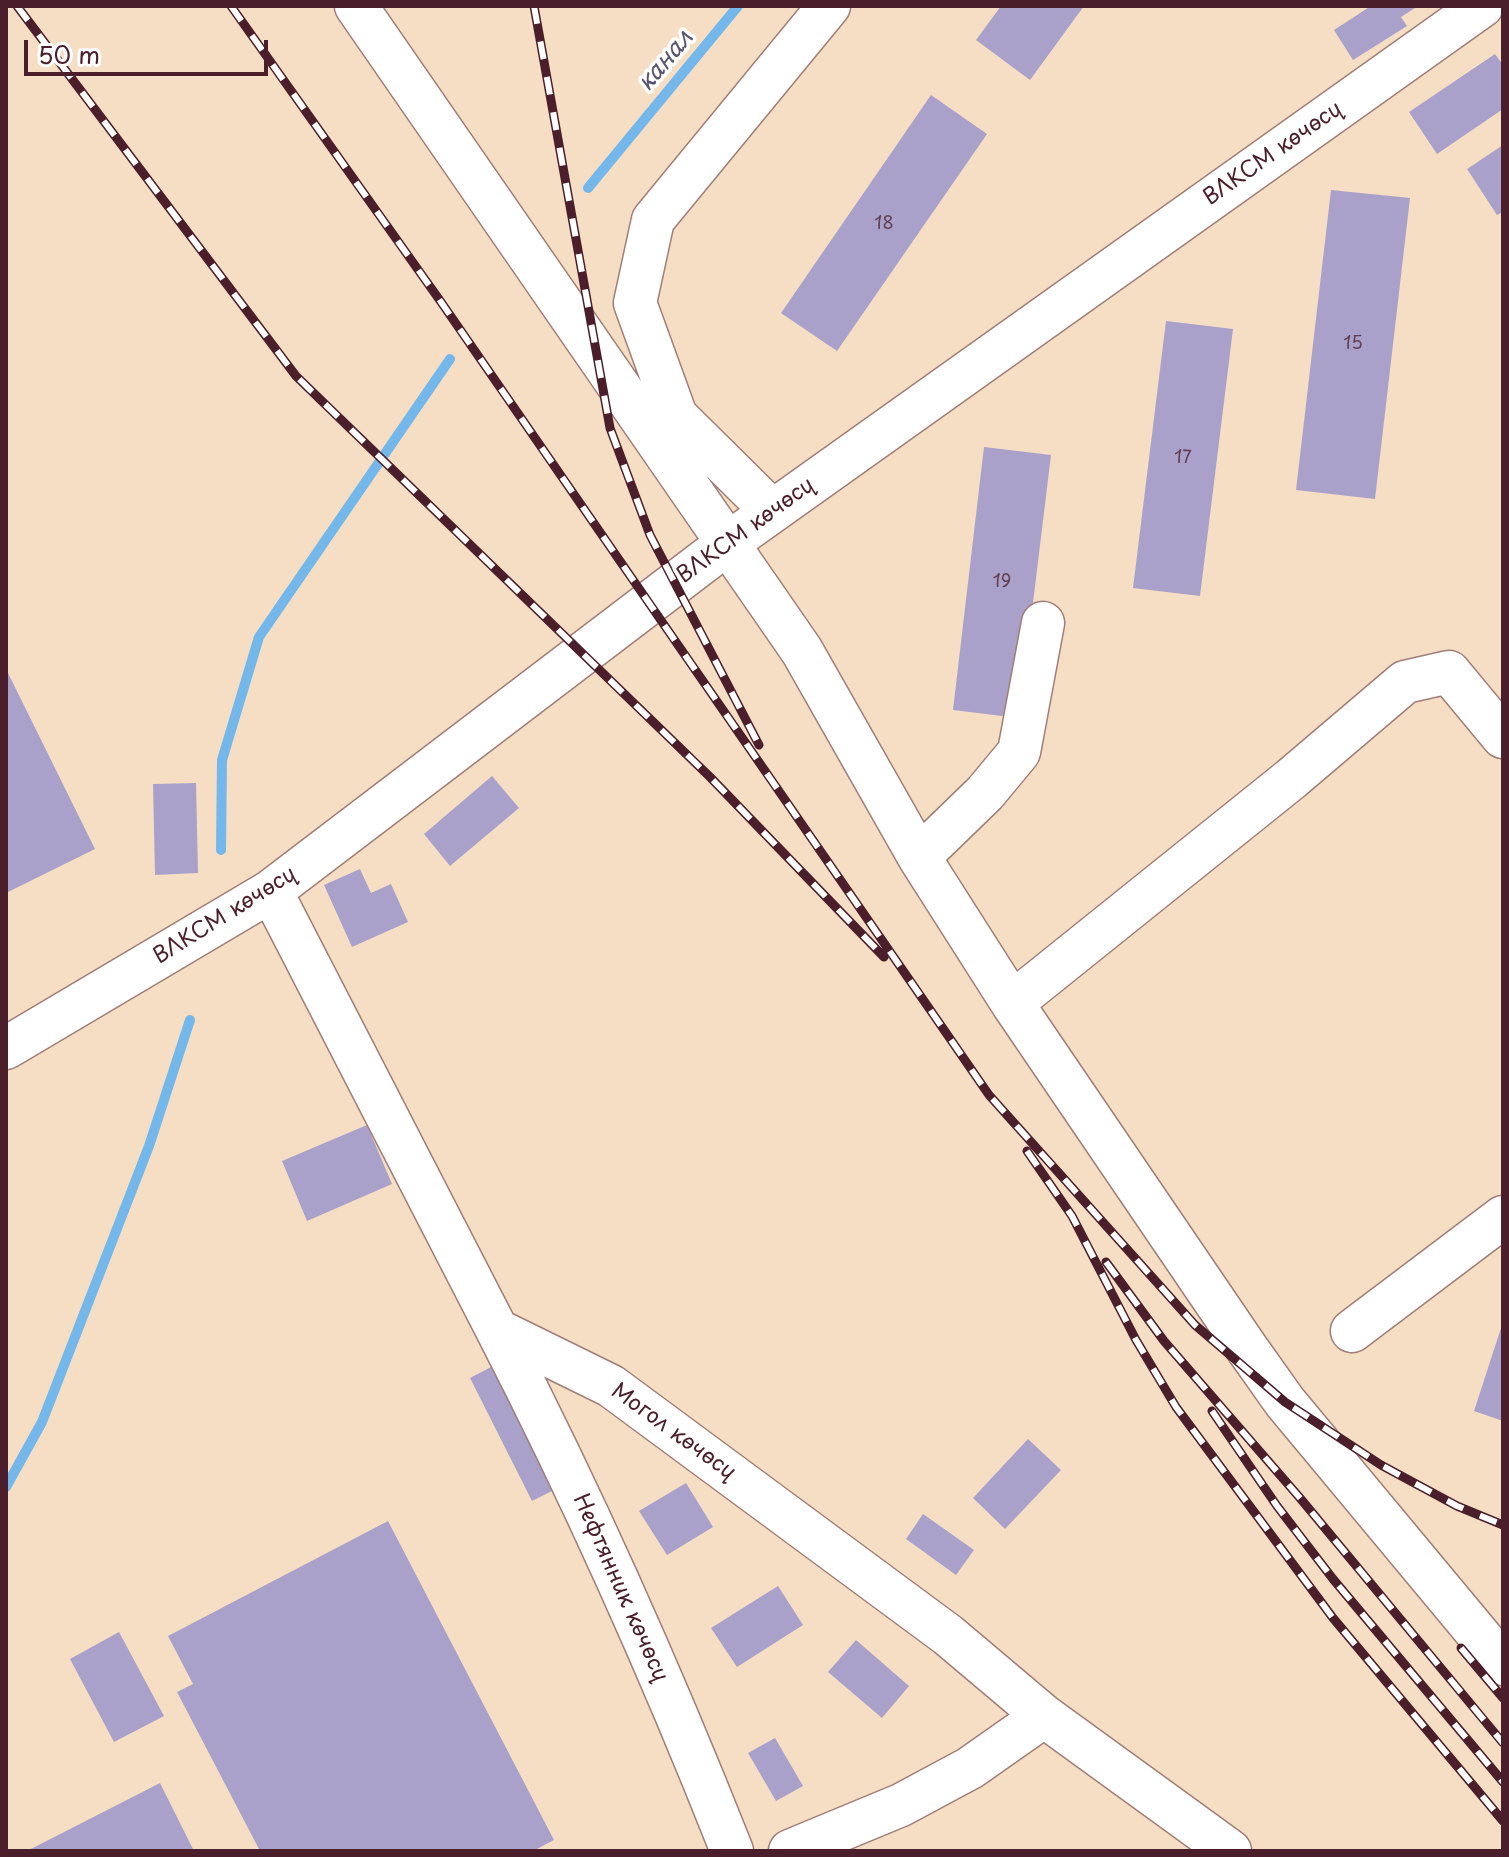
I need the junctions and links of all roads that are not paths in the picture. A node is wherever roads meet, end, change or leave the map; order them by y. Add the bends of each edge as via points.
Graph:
1 (356, 6) edge
2 (829, 6) edge
3 (1482, 6) edge
4 (772, 511) junction
5 (728, 543) junction
6 (1043, 623) dead end
7 (1503, 737) edge
8 (919, 857) junction
9 (271, 891) junction
10 (1012, 1003) junction
11 (6, 1048) edge
12 (1503, 1217) edge
13 (497, 1330) junction
14 (1352, 1331) dead end
15 (1503, 1664) edge
16 (1044, 1716) junction
17 (732, 1851) edge
18 (790, 1851) edge
19 (1230, 1851) edge

1 - 5 street
2 - 4 street via 653,220 635,303 676,416
3 - 4 street, ВЛКСМ көчөсү
4 - 5 street, ВЛКСМ көчөсү
5 - 8 street via 802,651
5 - 9 street, ВЛКСМ көчөсү
6 - 8 street via 1019,752
7 - 10 street via 1449,672 1405,682
8 - 10 street
9 - 11 street, ВЛКСМ көчөсү
9 - 13 street
10 - 15 street via 1285,1402
12 - 14 street
13 - 16 street, Могол көчөсү via 611,1386 948,1635
13 - 17 street, Нефтянник көчөсү via 684,1729
16 - 18 street via 970,1768 901,1805
16 - 19 street, Могол көчөсү

